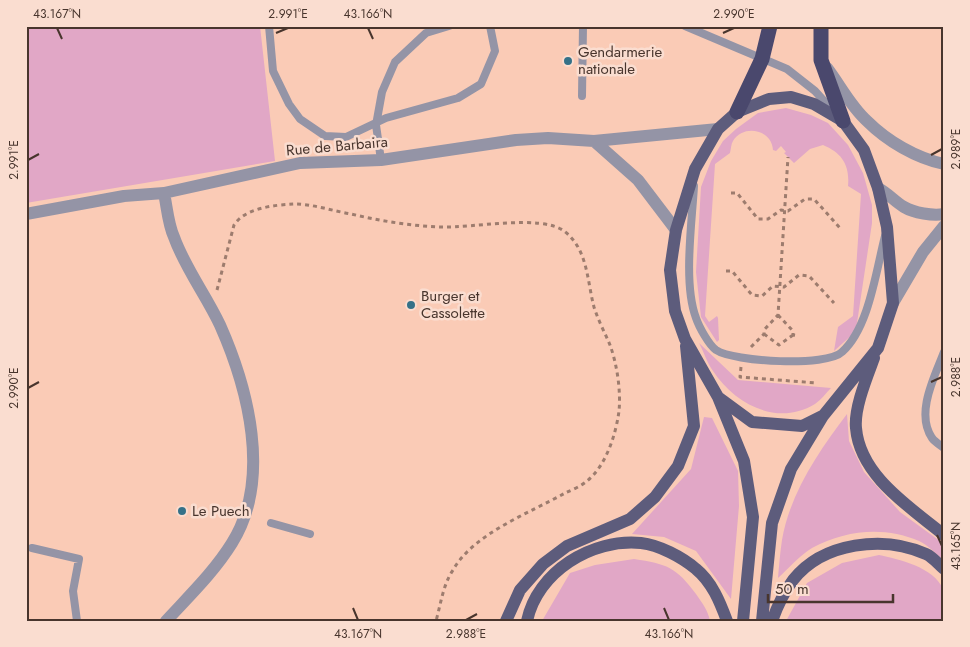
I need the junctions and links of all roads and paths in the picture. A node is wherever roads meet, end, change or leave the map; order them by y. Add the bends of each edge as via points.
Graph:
1 (269, 26) edge
2 (449, 26) edge
3 (490, 26) edge
4 (584, 26) edge
5 (685, 26) edge
6 (770, 26) edge
7 (821, 26) edge
8 (762, 58) junction
9 (822, 60) junction
10 (582, 96) dead end
11 (737, 112) junction
12 (843, 121) junction
13 (376, 125) junction
14 (718, 129) junction
15 (594, 141) junction
16 (788, 157) dead end
17 (381, 160) junction
18 (944, 164) edge
19 (695, 169) junction
20 (878, 188) junction
21 (732, 192) dead end
22 (164, 193) junction
23 (785, 211) junction
24 (26, 214) edge
25 (944, 214) edge
26 (944, 226) edge
27 (887, 227) junction
28 (840, 228) dead end
29 (676, 230) junction
30 (726, 271) dead end
31 (779, 287) junction
32 (834, 303) dead end
33 (893, 303) junction
34 (212, 310) junction
35 (778, 315) junction
36 (764, 334) junction
37 (793, 335) junction
38 (799, 336) dead end
39 (685, 339) junction
40 (878, 348) junction
41 (944, 352) edge
42 (742, 358) junction
43 (817, 383) dead end
44 (718, 397) junction
45 (823, 416) junction
46 (944, 448) edge
47 (270, 524) dead end
48 (310, 534) dead end
49 (944, 534) edge
50 (32, 548) dead end
51 (944, 569) edge
52 (77, 621) edge
53 (166, 621) edge
54 (436, 621) edge
55 (506, 621) edge
56 (527, 621) edge
57 (727, 621) edge
58 (743, 621) edge
59 (762, 621) edge
60 (772, 621) edge

1 - 13 lane via 273,71 300,119 324,136 346,137
2 - 13 lane via 426,33 395,62 382,92
3 - 13 lane via 495,52 481,84 458,98 386,118
4 - 10 lane
5 - 8 lane
6 - 8 highway
7 - 9 highway
8 - 11 highway
8 - 12 lane via 787,69 815,91
9 - 12 highway
9 - 18 street via 872,126 929,161
11 - 12 main road via 769,99 790,97 814,104
11 - 14 main road
12 - 20 main road via 864,150
13 - 17 lane
14 - 15 street, Rue de Barbaira
14 - 19 main road
15 - 17 street, Rue de Barbaira via 516,140
15 - 29 street via 638,180
16 - 23 path
17 - 22 street, Rue de Barbaira via 300,163
19 - 29 main road
19 - 42 lane via 690,254 691,292 696,318 717,351
20 - 25 street via 904,207
20 - 27 main road
21 - 23 path via 737,193 758,219 768,220 781,210
22 - 24 street, Rue de Barbaira via 124,196
22 - 34 street via 173,237
23 - 28 path via 805,199 814,199
23 - 31 path
26 - 33 street via 923,252
27 - 33 main road
27 - 42 lane via 865,316 857,334 842,353 818,362
29 - 39 main road via 670,270 675,311
30 - 31 path via 732,271 752,295 762,296 773,286
31 - 32 path via 784,287 798,275 809,276
31 - 35 path
33 - 40 main road
34 - 53 street via 243,385 255,463 246,507 233,541 215,568
34 - 54 path via 234,225 239,217 249,212 294,204 402,224 482,227 532,222 564,231 575,243 585,262 595,308 611,348 618,381 615,435 601,464 588,481 502,527 475,546 453,568
35 - 36 path
35 - 37 path
36 - 37 path via 779,345
36 - 42 path via 750,348 742,351
37 - 38 path
39 - 44 main road
39 - 55 main road via 694,426 678,466 655,497 630,519 567,546 543,564 520,590
40 - 45 main road
40 - 49 main road via 862,394 856,427 862,454 878,478
41 - 46 lane via 926,407 926,423 932,438
42 - 43 path via 740,377
44 - 45 main road via 752,422 802,426
44 - 58 main road via 744,461 753,517
45 - 59 main road via 792,469 772,523
47 - 48 lane
50 - 52 lane via 79,559 73,592
51 - 60 main road via 928,554 900,546 868,543 838,550 814,562 793,580
56 - 57 main road via 546,581 577,556 600,548 641,543 668,552 697,569 718,597

